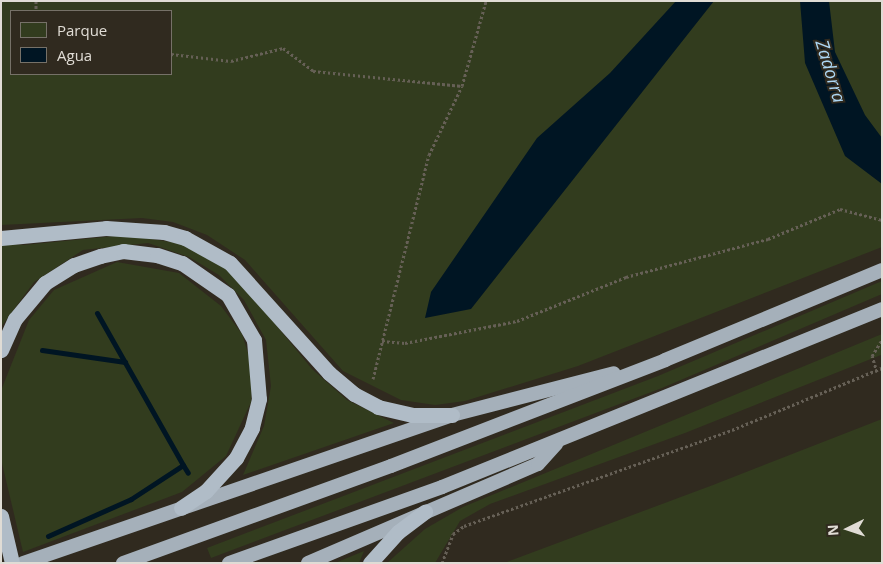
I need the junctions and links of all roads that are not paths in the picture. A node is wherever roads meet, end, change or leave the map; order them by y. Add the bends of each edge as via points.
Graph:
1 (1, 238) edge
2 (882, 270) edge
3 (882, 309) edge
4 (1, 350) edge
5 (665, 360) junction
6 (452, 415) junction
7 (559, 441) junction
8 (181, 508) junction
9 (425, 512) junction
10 (2, 518) edge
11 (12, 563) edge
12 (23, 563) edge
13 (123, 563) edge
14 (229, 563) edge
15 (308, 563) edge
16 (370, 563) edge

1 - 6 highway via 106,228 164,232 185,238 230,263 328,373 354,394 378,407 412,415
2 - 5 highway
3 - 7 highway
4 - 8 highway via 15,319 46,283 74,265 100,256 123,251 157,255 182,263 228,295 254,340 259,399 236,458 206,491
5 - 6 highway
5 - 13 highway via 391,466
6 - 8 highway
7 - 9 highway via 538,464
7 - 14 highway
8 - 12 highway
9 - 15 highway
9 - 16 highway via 398,532
10 - 11 highway

